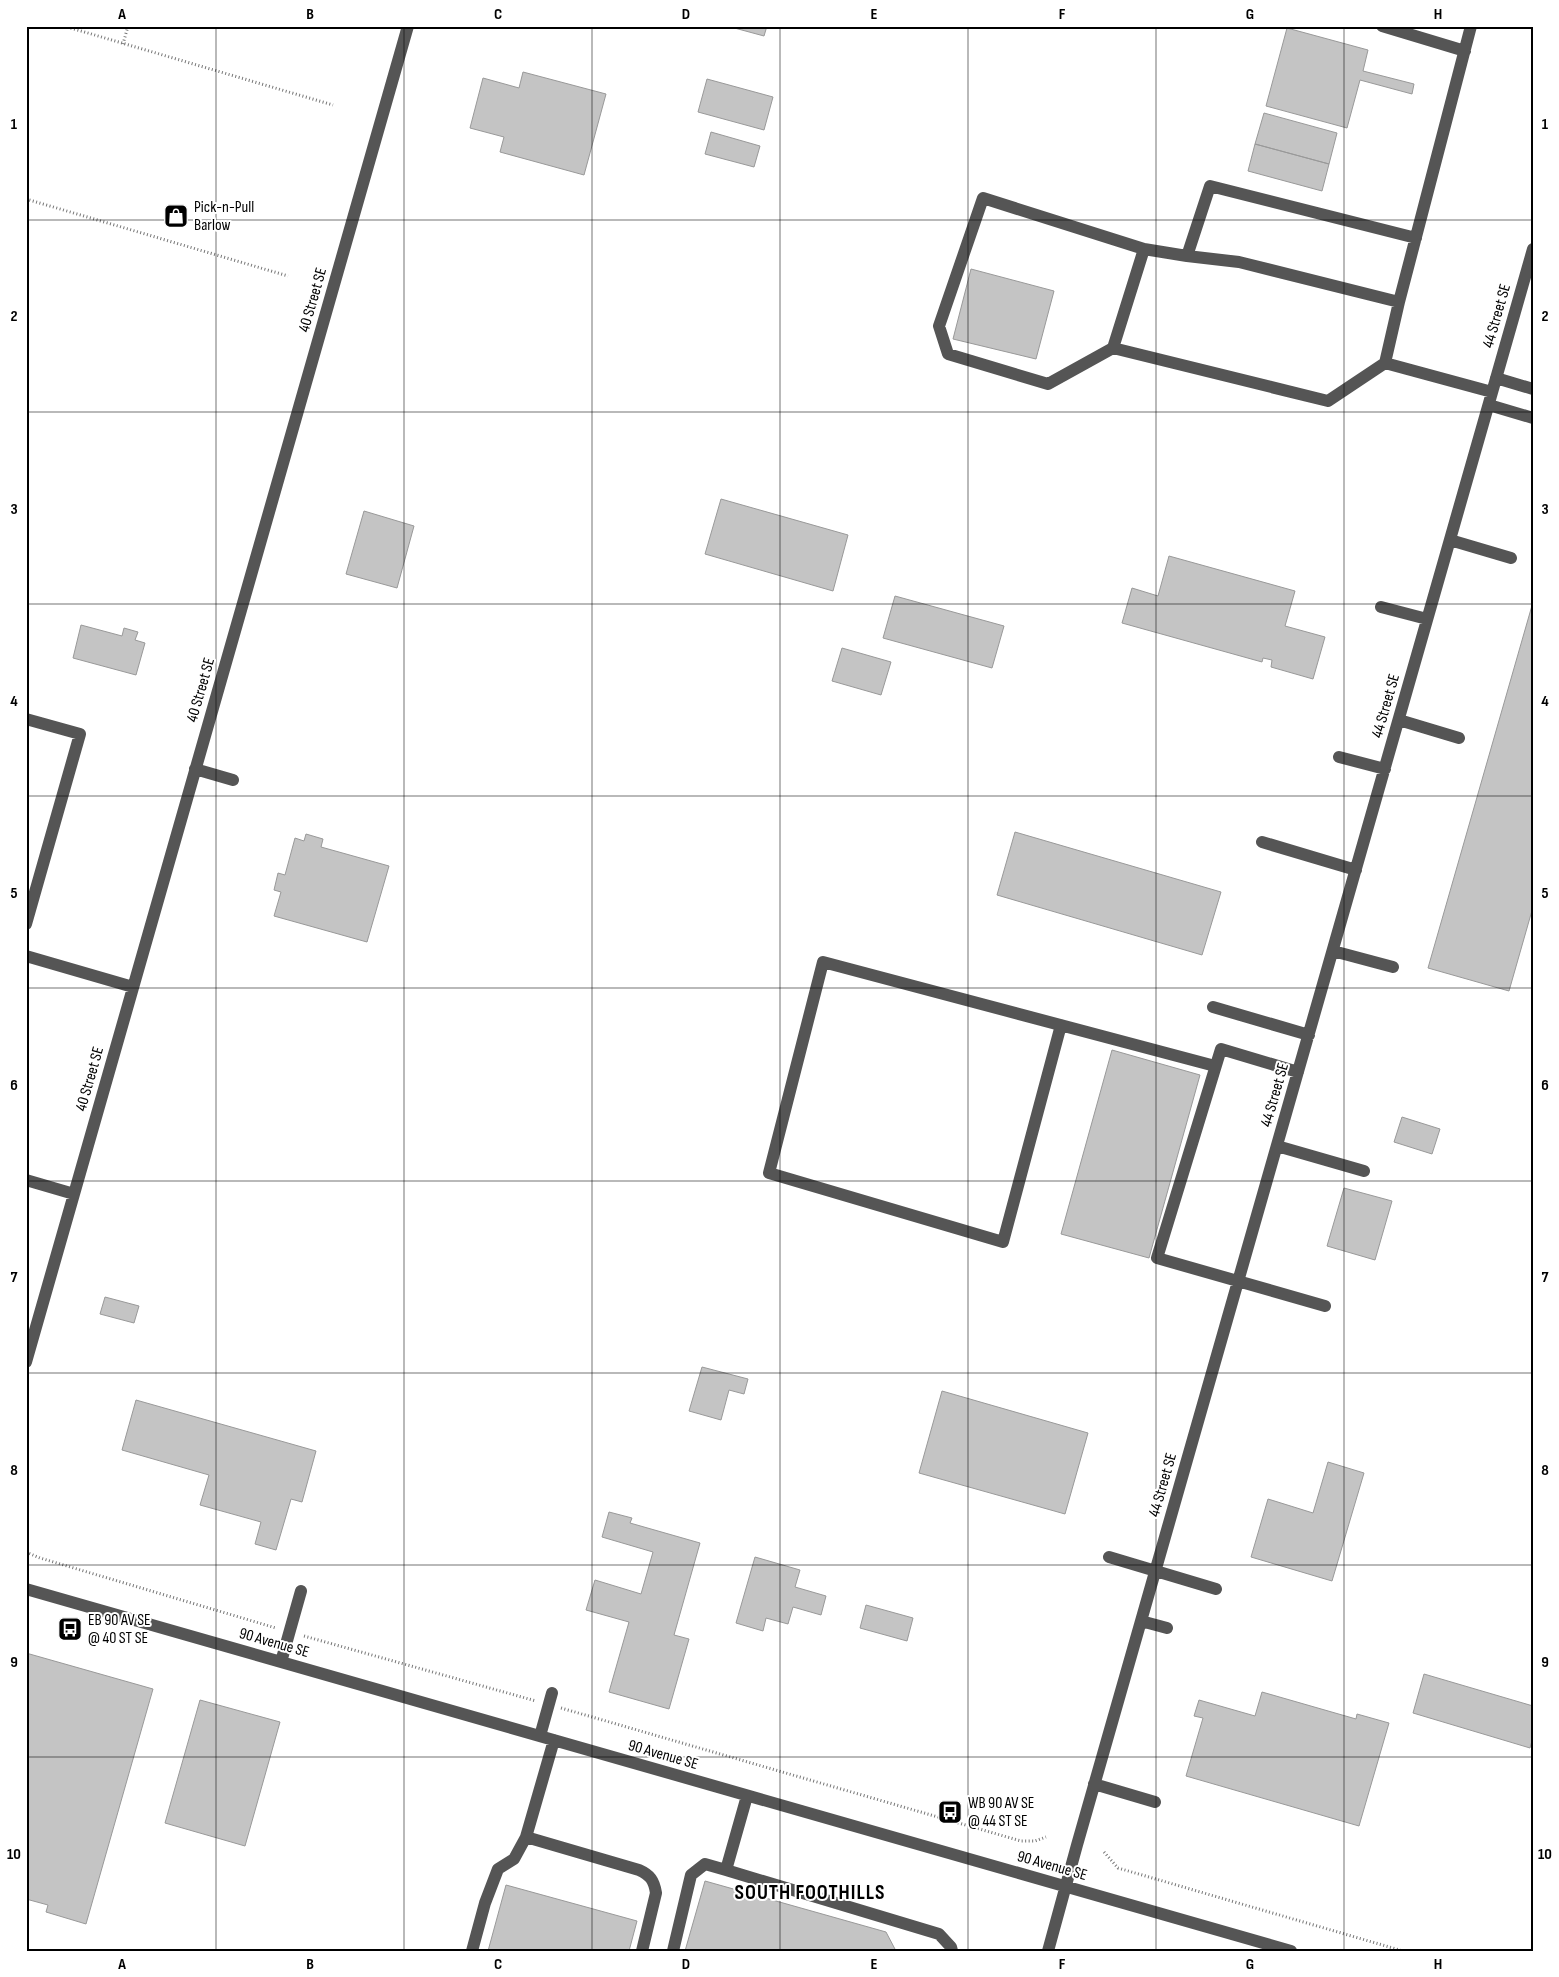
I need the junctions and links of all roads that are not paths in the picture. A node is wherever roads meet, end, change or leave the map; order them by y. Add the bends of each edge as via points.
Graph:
1 (408, 26) edge
2 (1382, 26) edge
3 (1471, 26) edge
4 (1465, 51) junction
5 (1416, 238) junction
6 (1144, 249) junction
7 (1533, 249) edge
8 (1187, 256) junction
9 (1529, 276) edge
10 (1399, 302) junction
11 (1113, 348) junction
12 (1385, 363) junction
13 (1496, 378) junction
14 (1533, 389) edge
15 (1490, 398) junction
16 (1533, 418) edge
17 (1450, 540) junction
18 (1511, 558) dead end
19 (1381, 607) dead end
20 (1427, 620) junction
21 (26, 719) edge
22 (1399, 720) junction
23 (1459, 738) dead end
24 (1339, 757) dead end
25 (196, 769) junction
26 (1384, 769) junction
27 (233, 780) dead end
28 (1262, 842) dead end
29 (1356, 870) junction
30 (26, 924) edge
31 (1333, 950) junction
32 (26, 956) edge
33 (1393, 967) dead end
34 (133, 987) junction
35 (1213, 1007) dead end
36 (1061, 1025) junction
37 (1309, 1035) junction
38 (1215, 1066) junction
39 (1298, 1072) junction
40 (1277, 1146) junction
41 (1364, 1171) dead end
42 (26, 1180) edge
43 (74, 1194) junction
44 (1239, 1280) junction
45 (1325, 1306) dead end
46 (26, 1362) edge
47 (1109, 1557) dead end
48 (1155, 1571) junction
49 (26, 1589) edge
50 (1216, 1589) dead end
51 (301, 1591) dead end
52 (1141, 1621) junction
53 (1166, 1628) dead end
54 (280, 1662) junction
55 (552, 1693) dead end
56 (540, 1736) junction
57 (554, 1740) junction
58 (1094, 1784) junction
59 (746, 1796) junction
60 (1155, 1802) dead end
61 (526, 1837) junction
62 (726, 1870) junction
63 (1066, 1886) junction
64 (472, 1951) edge
65 (642, 1951) edge
66 (673, 1951) edge
67 (952, 1951) edge
68 (1048, 1951) edge
69 (1291, 1951) edge

1 - 25 street, 40 Street SE
2 - 4 street
3 - 4 street
4 - 5 street
5 - 8 street via 1210,186
5 - 10 street
6 - 8 street
6 - 11 street
6 - 11 street via 983,198 939,326 948,354 1048,384
7 - 9 street, 44 Street SE
8 - 10 street via 1239,262
9 - 13 street, 44 Street SE
10 - 12 street
11 - 12 street via 1328,401
12 - 15 street
13 - 14 street
13 - 15 street, 44 Street SE
15 - 16 street
15 - 17 street, 44 Street SE
17 - 18 street
17 - 20 street, 44 Street SE
19 - 20 street
20 - 22 street, 44 Street SE
21 - 30 street via 80,734
22 - 23 street
22 - 26 street, 44 Street SE
24 - 26 street
25 - 27 street
25 - 34 street, 40 Street SE
26 - 29 street, 44 Street SE
28 - 29 street
29 - 31 street, 44 Street SE
31 - 33 street
31 - 37 street, 44 Street SE
32 - 34 street
34 - 43 street, 40 Street SE
35 - 37 street
36 - 36 street via 823,962 769,1173 1003,1242
36 - 38 street
37 - 39 street, 44 Street SE
38 - 39 street via 1221,1049
38 - 44 street via 1157,1258
39 - 40 street, 44 Street SE
40 - 41 street
40 - 44 street, 44 Street SE
42 - 43 street
43 - 46 street, 40 Street SE
44 - 45 street
44 - 48 street, 44 Street SE
47 - 48 street
48 - 50 street
48 - 52 street, 44 Street SE
49 - 54 street, 90 Avenue SE
51 - 54 street
52 - 53 street
52 - 58 street, 44 Street SE
54 - 56 street, 90 Avenue SE
55 - 56 street
56 - 57 street, 90 Avenue SE
57 - 59 street, 90 Avenue SE
57 - 61 street
58 - 60 street
58 - 63 street, 44 Street SE
59 - 62 street
59 - 63 street, 90 Avenue SE
61 - 64 street via 514,1858 498,1868
61 - 65 street via 649,1875 656,1893
62 - 66 street via 705,1864 691,1875
62 - 67 street via 939,1934
63 - 68 street, 44 Street SE
63 - 69 street, 90 Avenue SE

